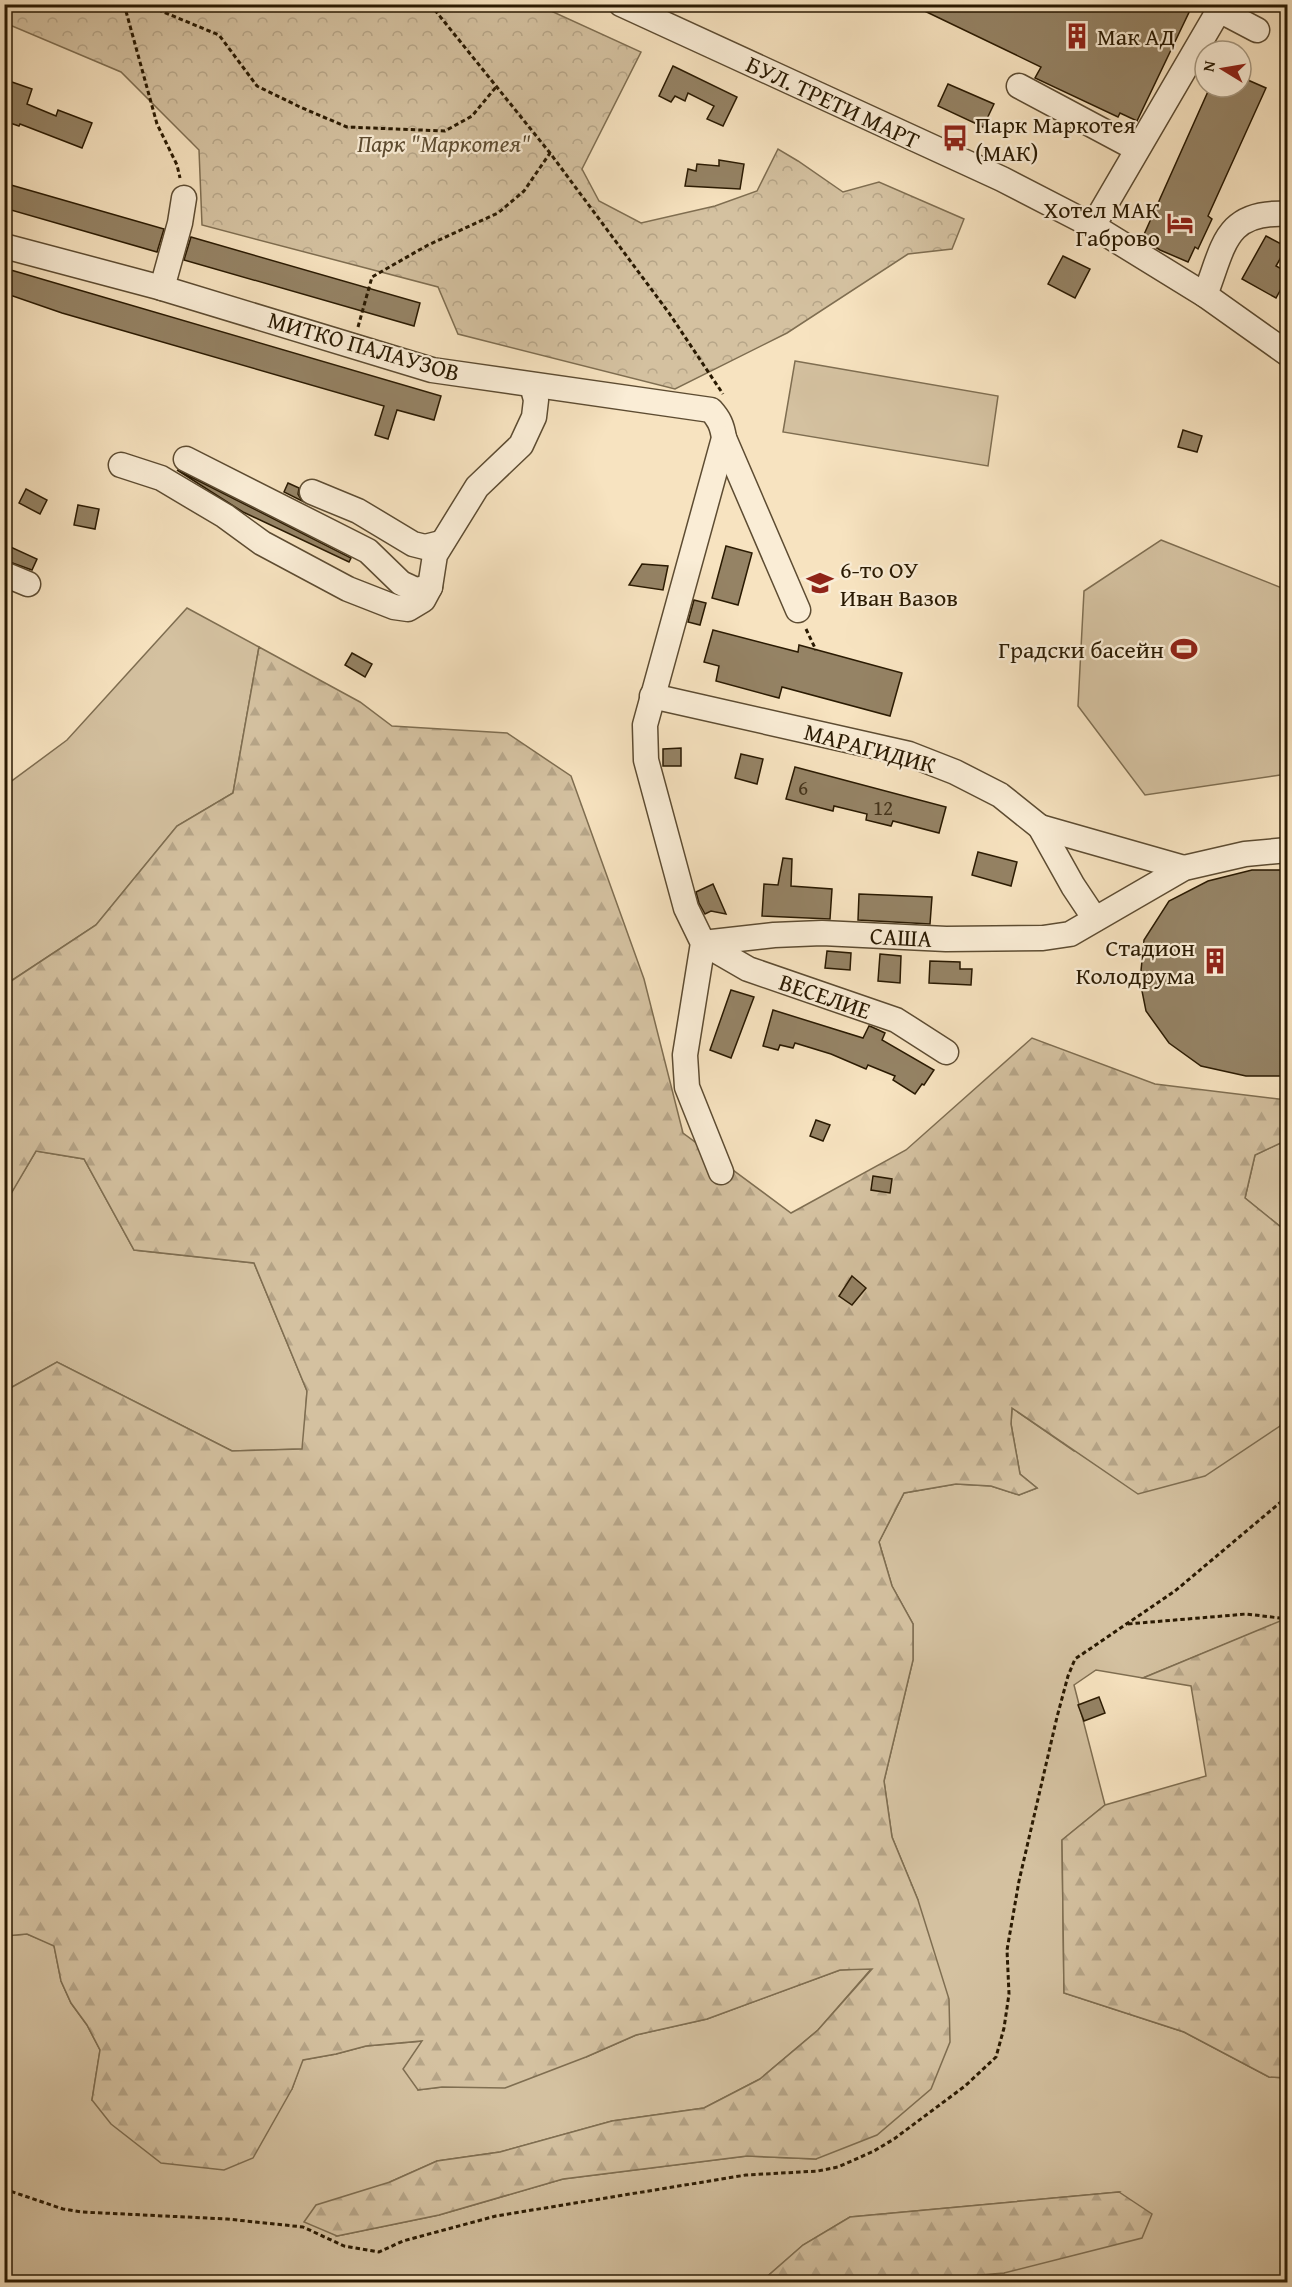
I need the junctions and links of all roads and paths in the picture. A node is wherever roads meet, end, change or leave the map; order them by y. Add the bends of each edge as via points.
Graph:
1 (124, 4) edge
2 (144, 4) edge
3 (430, 4) edge
4 (621, 4) edge
5 (1221, 7) edge
6 (1257, 30) dead end
7 (496, 86) junction
8 (1019, 86) dead end
9 (1137, 149) junction
10 (550, 153) junction
11 (184, 198) joint
12 (1287, 214) edge
13 (1093, 226) junction
14 (4, 246) edge
15 (162, 288) junction
16 (1205, 295) junction
17 (353, 346) junction
18 (1287, 354) edge
19 (532, 385) junction
20 (724, 395) dead end
21 (723, 432) junction
22 (186, 459) dead end
23 (121, 465) dead end
24 (312, 492) dead end
25 (441, 543) junction
26 (4, 574) edge
27 (28, 584) dead end
28 (430, 587) junction
29 (798, 610) dead end
30 (652, 696) junction
31 (1040, 827) junction
32 (1287, 850) edge
33 (1184, 867) junction
34 (1095, 919) junction
35 (703, 943) junction
36 (946, 1052) dead end
37 (721, 1172) dead end
38 (1287, 1496) edge
39 (1287, 1619) edge
40 (1128, 1624) junction
41 (4, 2189) edge

1 - 11 path via 157,124 177,165
2 - 7 path via 219,35 257,86 348,127 445,131 472,116
3 - 7 path
4 - 13 street, БУЛ. ТРЕТИ МАРТ via 1002,179
5 - 6 street
5 - 9 street
7 - 10 path
8 - 9 street
9 - 13 street
10 - 17 path via 524,191 498,213 428,245 372,277
10 - 20 path via 669,313
11 - 15 street
12 - 16 street via 1254,215 1241,222 1229,234
13 - 16 street, БУЛ. ТРЕТИ МАРТ
14 - 15 street, МИТКО ПАЛАУЗОВ
15 - 17 street, МИТКО ПАЛАУЗОВ
16 - 18 street, БУЛ. ТРЕТИ МАРТ
17 - 19 street, МИТКО ПАЛАУЗОВ via 432,370
19 - 21 street, МИТКО ПАЛАУЗОВ via 711,410
19 - 25 street via 536,400 534,417 521,445 477,487
21 - 29 street
21 - 30 street
22 - 28 street via 368,551 401,583 416,590
23 - 28 street via 161,478 262,543 348,589 394,608 408,609 423,600
24 - 25 street via 358,511 413,544 425,548
25 - 28 street
26 - 27 street
30 - 31 street, МАРАГИДИК via 909,754 1000,795
30 - 35 street via 645,725 646,760 686,908
31 - 33 street
31 - 34 street, МАРАГИДИК
32 - 33 street
33 - 34 street, САША
34 - 35 street, САША via 1070,934 1042,938 946,939 822,933 774,934
35 - 36 street, ВЕСЕЛИЕ via 748,969 896,1020
35 - 37 street via 685,1055 687,1087
38 - 40 path via 1175,1591
39 - 40 path via 1246,1614
40 - 41 path via 1075,1659 1068,1676 1019,1881 1008,1950 1009,1994 996,2057 965,2086 874,2151 818,2171 746,2175 496,2216 404,2241 380,2252 344,2246 303,2227 82,2212

